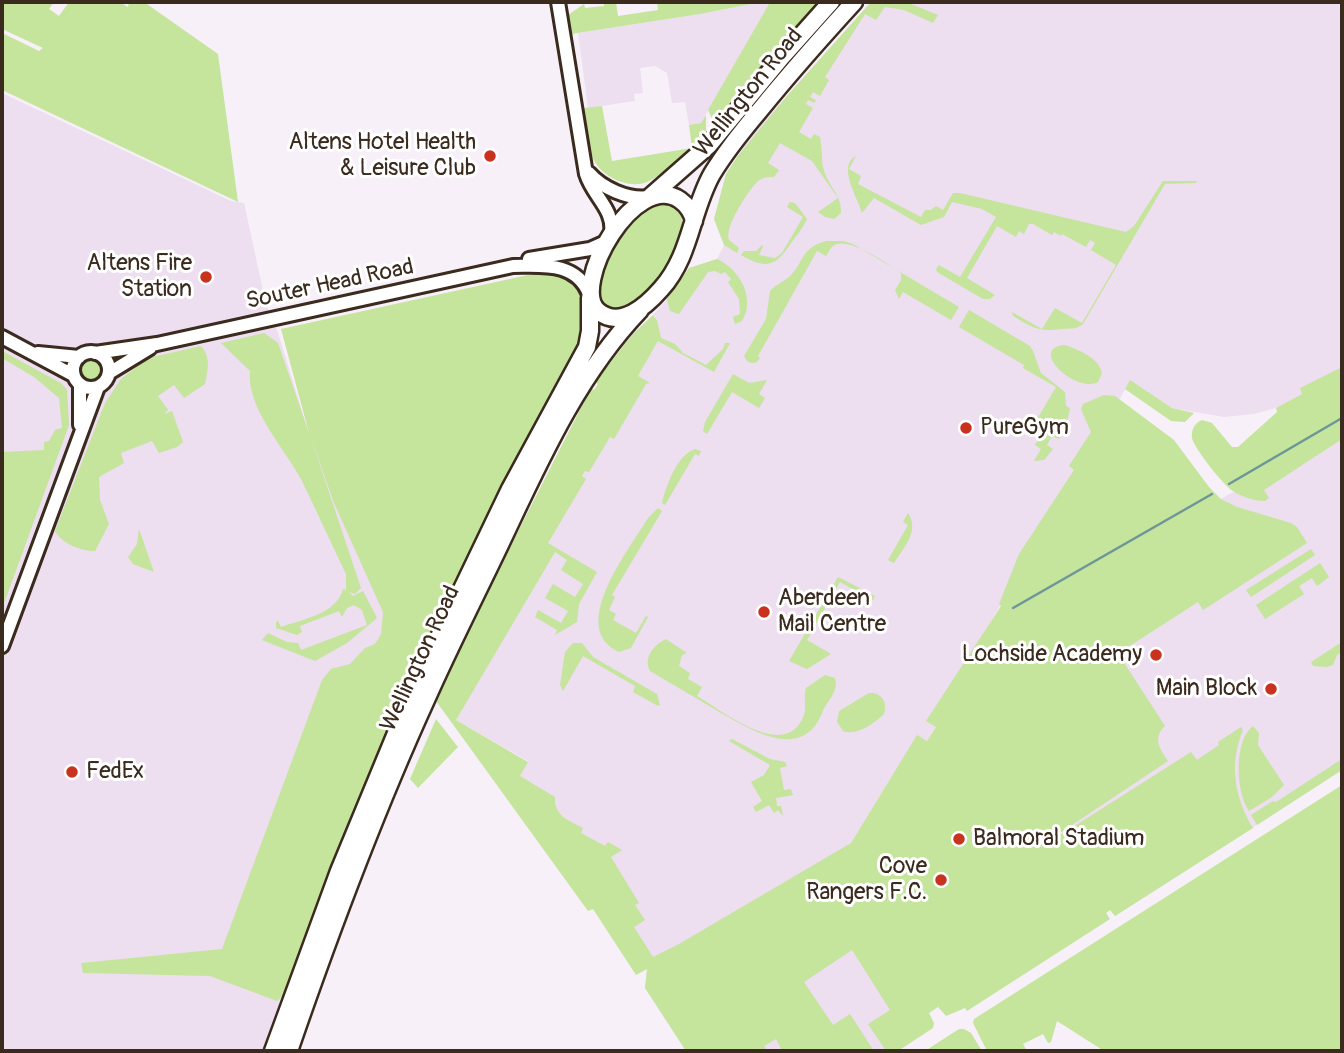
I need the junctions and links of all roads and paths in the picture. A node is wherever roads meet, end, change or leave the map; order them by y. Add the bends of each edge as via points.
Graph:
1 (558, 2) edge
2 (831, 2) edge
3 (854, 2) edge
4 (584, 167) junction
5 (650, 196) junction
6 (694, 221) junction
7 (610, 238) junction
8 (513, 266) junction
9 (590, 296) junction
10 (640, 310) junction
11 (2, 337) edge
12 (156, 344) junction
13 (34, 353) junction
14 (95, 353) junction
15 (79, 357) junction
16 (109, 373) junction
17 (77, 380) junction
18 (98, 387) junction
19 (80, 433) junction
20 (2, 646) edge
21 (273, 1051) edge
22 (289, 1051) edge

1 - 4 street
2 - 5 main road, Wellington Road via 709,145
3 - 6 main road, Wellington Road via 734,142 710,177
4 - 5 street via 605,186
4 - 7 street via 610,215
5 - 6 main road via 665,194 678,199 689,208
5 - 7 main road, Wellington Road
6 - 10 main road, Wellington Road via 671,276
7 - 8 street, Souter Head Road via 594,248
7 - 9 main road, Wellington Road via 592,277
8 - 9 street, Souter Head Road via 563,269 580,280
8 - 12 street, Souter Head Road
9 - 10 main road via 598,311 611,317
9 - 21 main road, Wellington Road via 587,347 510,489 415,685 339,871
10 - 22 main road, Wellington Road via 581,385 435,678 345,894
11 - 13 street
12 - 14 street, Souter Head Road
12 - 16 street, Souter Head Road
13 - 15 street
13 - 17 street
14 - 15 street
14 - 16 street via 107,362
15 - 17 street via 73,365
16 - 18 street
17 - 18 street via 92,389
17 - 19 street
18 - 19 street
19 - 20 street

